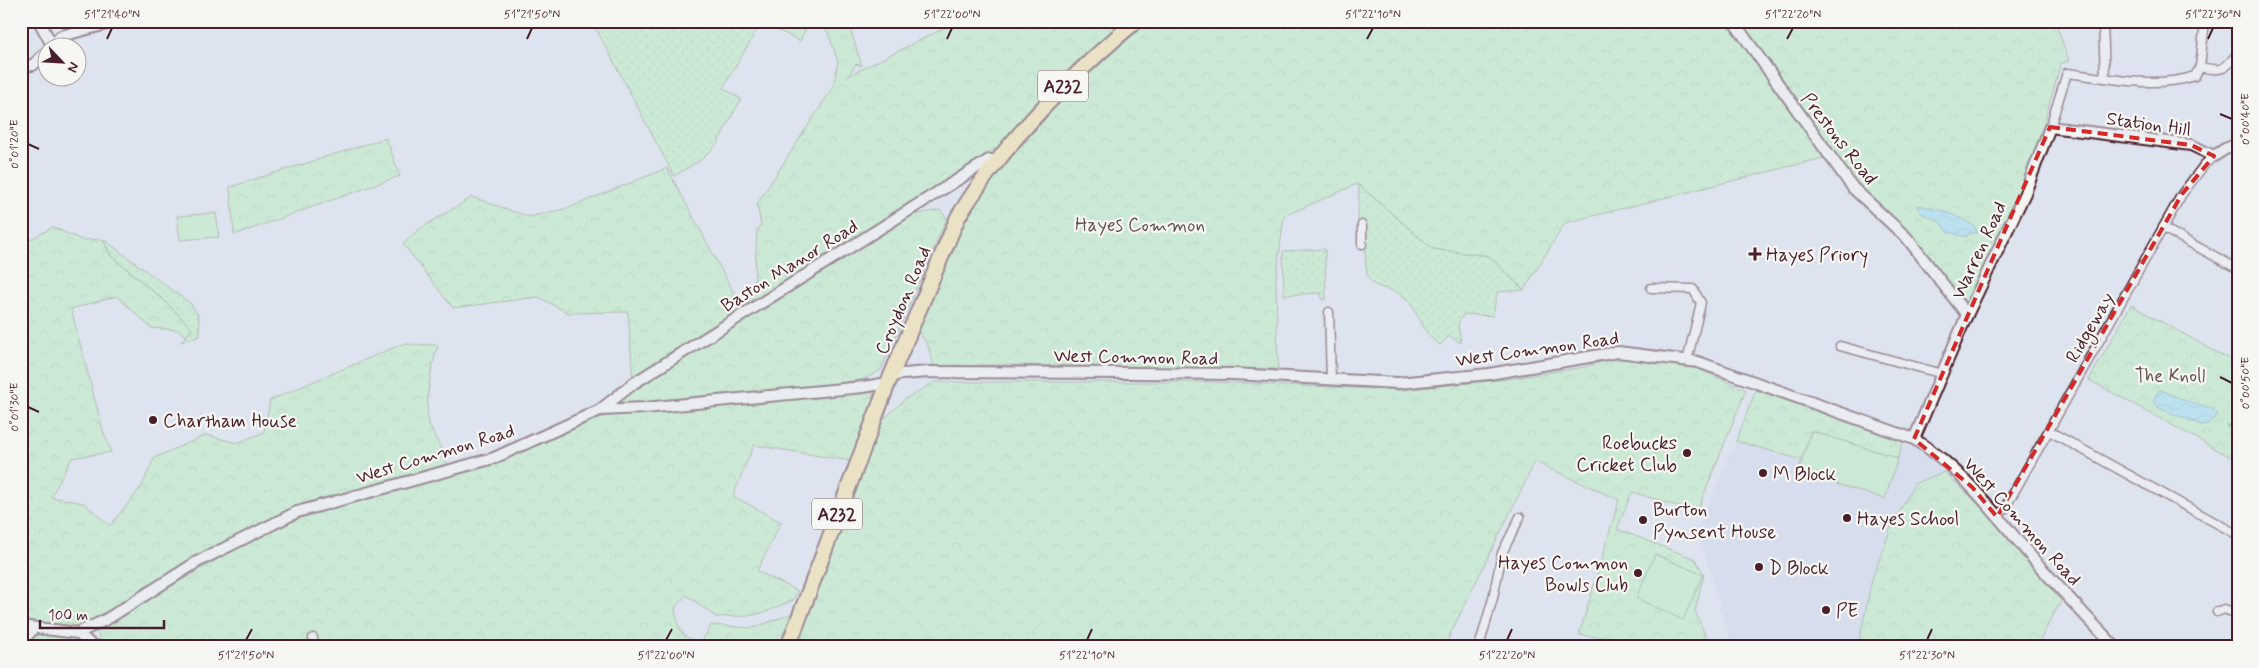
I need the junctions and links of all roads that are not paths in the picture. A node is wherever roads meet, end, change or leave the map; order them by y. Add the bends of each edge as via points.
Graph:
1 (39, 21) edge
2 (118, 21) edge
3 (1136, 21) edge
4 (1733, 21) edge
5 (2103, 21) edge
6 (2205, 21) edge
7 (46, 38) edge
8 (60, 38) edge
9 (2238, 53) edge
10 (38, 60) edge
11 (21, 66) edge
12 (2200, 67) junction
13 (2105, 78) junction
14 (2050, 127) junction
15 (2238, 144) edge
16 (2214, 156) junction
17 (1000, 160) junction
18 (1362, 225) dead end
19 (2163, 228) junction
20 (1362, 244) dead end
21 (2238, 269) edge
22 (1651, 288) dead end
23 (1329, 312) dead end
24 (1967, 315) junction
25 (1840, 346) dead end
26 (1687, 360) junction
27 (1943, 374) junction
28 (889, 379) junction
29 (1330, 380) junction
30 (600, 410) junction
31 (2049, 431) junction
32 (1914, 439) junction
33 (1997, 517) junction
34 (1520, 518) dead end
35 (2238, 535) edge
36 (2217, 612) dead end
37 (2238, 614) edge
38 (21, 626) edge
39 (34, 628) junction
40 (78, 633) junction
41 (21, 642) edge
42 (28, 647) edge
43 (97, 647) edge
44 (788, 647) edge
45 (1479, 647) edge
46 (2115, 647) edge

1 - 7 street
2 - 8 street
3 - 17 highway, Croydon Road / A232 via 1075,73
4 - 24 street, Prestons Road via 1853,188 1907,238
5 - 13 street
6 - 12 street
9 - 12 street via 2225,68 2217,71
10 - 11 street via 33,65
12 - 13 street via 2195,76 2179,81
13 - 14 street, Warren Road via 2067,73
14 - 16 street, Station Hill via 2191,145
14 - 24 street, Warren Road via 2025,194
15 - 16 street
16 - 19 street, Ridgeway via 2191,181
17 - 28 highway, Croydon Road / A232 via 972,195 953,228
17 - 30 street, Baston Manor Road via 990,160 634,383
18 - 20 street
19 - 21 street
19 - 31 street, Ridgeway
22 - 26 street via 1693,289 1702,303
23 - 29 street
24 - 27 street, Warren Road
25 - 27 street
26 - 29 street, West Common Road via 1618,352 1489,374 1398,383
26 - 32 street, West Common Road
27 - 32 street, Warren Road
28 - 29 street, West Common Road via 928,372 1234,374
28 - 30 street, West Common Road via 863,387
28 - 44 highway, Croydon Road / A232
30 - 40 street, West Common Road via 494,458 297,512 197,562
31 - 33 street, Ridgeway
31 - 35 street
32 - 33 street, West Common Road via 1952,467
33 - 46 street, West Common Road
34 - 45 street via 1502,553
36 - 37 street via 2224,609
38 - 39 street
39 - 40 street
39 - 42 street via 25,638
40 - 43 street
41 - 42 street

